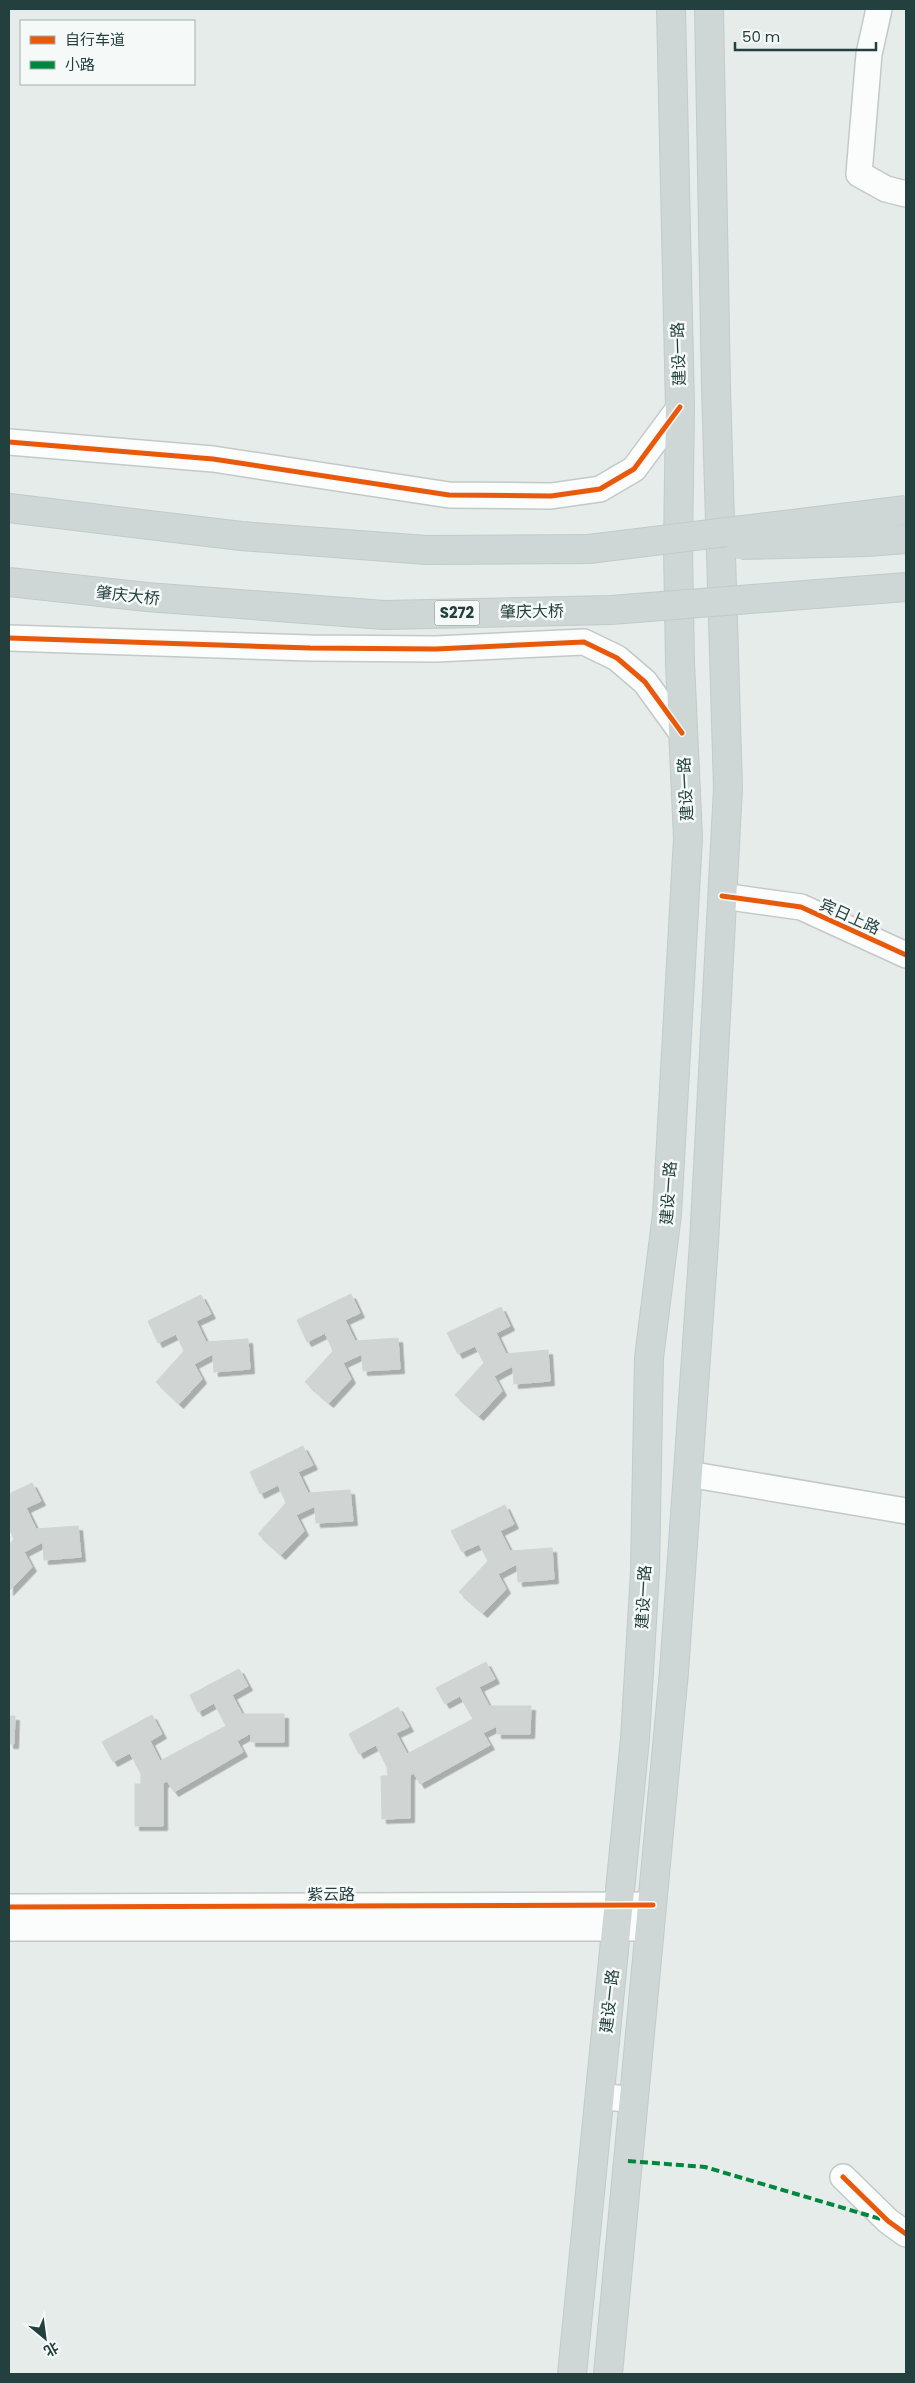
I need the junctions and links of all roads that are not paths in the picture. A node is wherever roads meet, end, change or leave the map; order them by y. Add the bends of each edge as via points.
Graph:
1 (671, 9) edge
2 (709, 9) edge
3 (879, 9) edge
4 (906, 194) edge
5 (680, 407) junction
6 (9, 442) edge
7 (9, 508) edge
8 (906, 510) edge
9 (906, 539) edge
10 (590, 549) junction
11 (9, 582) edge
12 (906, 587) edge
13 (9, 638) edge
14 (682, 733) junction
15 (722, 896) junction
16 (906, 955) edge
17 (688, 1474) junction
18 (906, 1510) edge
19 (9, 1907) edge
20 (618, 1917) junction
21 (651, 1917) junction
22 (9, 1928) edge
23 (600, 2096) junction
24 (633, 2100) junction
25 (843, 2177) dead end
26 (906, 2234) edge
27 (572, 2374) edge
28 (608, 2374) edge

1 - 5 main road, 建设一路
2 - 15 main road, 建设一路 via 728,788
3 - 4 street via 869,54 859,174 886,189
5 - 6 street via 634,469 600,490 552,496 449,496 213,459
5 - 14 main road, 建设一路 via 678,548
7 - 10 main road via 241,536 426,550
8 - 10 main road, bridge
9 - 10 main road, bridge
11 - 12 main road, 肇庆大桥 / S272, bridge via 147,597 384,615 611,610
13 - 14 street via 300,648 436,649 584,642 617,658 645,682
14 - 20 main road, 建设一路 via 688,838 667,1214 649,1358 645,1571 635,1739
15 - 16 street, 宾日上路 via 801,907
15 - 17 main road, 建设一路
17 - 18 street
17 - 21 main road, 建设一路 via 674,1672
19 - 20 street, 紫云路
20 - 21 street, 紫云路
20 - 22 street, 紫云路
20 - 23 main road, 建设一路
21 - 24 main road, 建设一路
23 - 24 street
23 - 27 main road, 建设一路
24 - 28 main road, 建设一路
25 - 26 street

